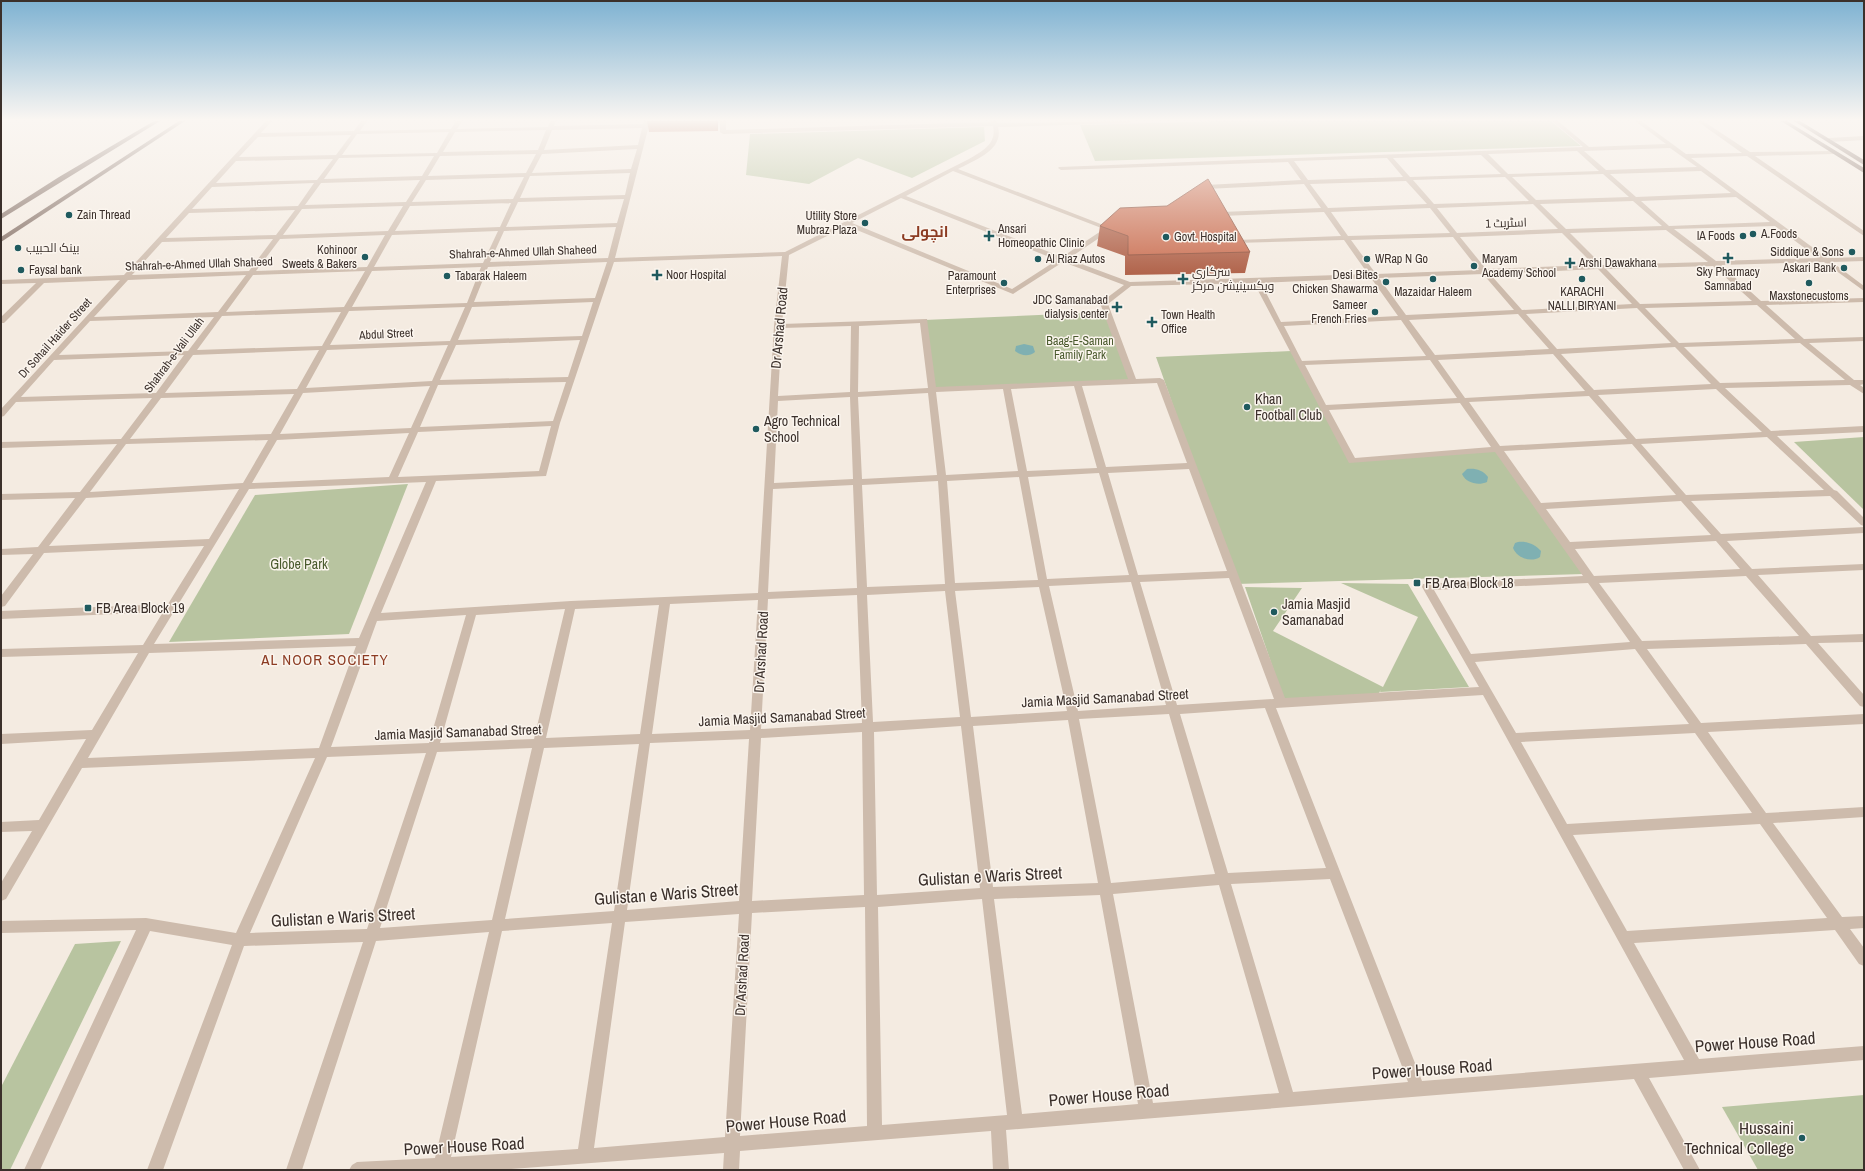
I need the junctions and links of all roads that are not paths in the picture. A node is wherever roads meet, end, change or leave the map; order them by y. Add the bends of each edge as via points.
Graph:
1 (1506, 175) edge
2 (65, 176) edge
3 (99, 176) edge
4 (219, 176) edge
5 (324, 176) edge
6 (485, 176) edge
7 (527, 176) edge
8 (633, 176) edge
9 (940, 176) edge
10 (971, 176) edge
11 (1301, 176) edge
12 (1406, 176) edge
13 (1485, 176) edge
14 (1610, 176) edge
15 (1713, 176) edge
16 (1780, 176) edge
17 (424, 178) junction
18 (1408, 178) junction
19 (320, 181) junction
20 (1306, 182) junction
21 (211, 184) junction
22 (1206, 187) edge
23 (1738, 195) junction
24 (901, 196) junction
25 (627, 197) junction
26 (1635, 198) junction
27 (516, 201) junction
28 (1533, 202) junction
29 (408, 205) junction
30 (1432, 206) junction
31 (300, 208) junction
32 (1326, 210) junction
33 (187, 211) junction
34 (1221, 214) edge
35 (1, 217) edge
36 (846, 223) junction
37 (1777, 224) junction
38 (620, 225) junction
39 (503, 228) junction
40 (1668, 228) junction
41 (1565, 232) junction
42 (390, 233) junction
43 (1864, 234) edge
44 (1456, 235) junction
45 (277, 238) junction
46 (1345, 239) junction
47 (1, 240) edge
48 (160, 240) junction
49 (1236, 242) edge
50 (786, 254) junction
51 (1824, 259) junction
52 (1864, 259) edge
53 (611, 260) junction
54 (1062, 260) junction
55 (486, 263) junction
56 (1714, 263) junction
57 (1599, 266) junction
58 (370, 268) junction
59 (1484, 271) junction
60 (252, 273) junction
61 (1372, 276) junction
62 (126, 277) junction
63 (43, 280) junction
64 (1256, 281) junction
65 (1, 282) edge
66 (1129, 284) junction
67 (1864, 289) edge
68 (597, 300) junction
69 (1864, 300) edge
70 (1758, 302) junction
71 (470, 304) junction
72 (1638, 306) junction
73 (347, 309) junction
74 (1520, 312) junction
75 (220, 314) junction
76 (1403, 318) junction
77 (88, 319) junction
78 (1, 321) edge
79 (855, 323) junction
80 (1279, 324) junction
81 (778, 326) junction
82 (584, 338) junction
83 (1864, 339) edge
84 (1802, 341) junction
85 (452, 343) junction
86 (1678, 345) junction
87 (324, 349) junction
88 (1554, 351) junction
89 (190, 354) junction
90 (52, 358) junction
91 (1432, 358) junction
92 (1300, 363) junction
93 (570, 379) junction
94 (1133, 382) junction
95 (1852, 382) junction
96 (1864, 382) edge
97 (434, 383) junction
98 (1077, 384) junction
99 (1718, 386) junction
100 (1006, 387) junction
101 (932, 390) junction
102 (300, 391) junction
103 (1590, 392) junction
104 (1864, 392) edge
105 (159, 394) junction
106 (854, 395) junction
107 (774, 399) junction
108 (15, 400) junction
109 (1462, 400) junction
110 (1324, 408) junction
111 (1, 414) edge
112 (556, 423) junction
113 (415, 429) junction
114 (1864, 430) edge
115 (1768, 434) junction
116 (274, 437) junction
117 (1633, 441) junction
118 (122, 442) junction
119 (1, 445) edge
120 (1497, 449) junction
121 (1192, 466) junction
122 (1102, 470) junction
123 (1024, 474) junction
124 (942, 478) junction
125 (432, 479) junction
126 (392, 481) junction
127 (858, 482) junction
128 (246, 486) junction
129 (770, 486) junction
130 (1834, 493) junction
131 (83, 495) junction
132 (1, 497) edge
133 (1682, 498) junction
134 (1538, 506) junction
135 (1864, 523) edge
136 (1864, 530) edge
137 (1719, 538) junction
138 (212, 542) junction
139 (1567, 546) junction
140 (41, 550) junction
141 (1, 552) edge
142 (1864, 567) edge
143 (1749, 572) junction
144 (1233, 574) junction
145 (1133, 578) junction
146 (1591, 580) junction
147 (1043, 582) junction
148 (950, 587) junction
149 (862, 591) junction
150 (764, 595) junction
151 (665, 601) junction
152 (1, 603) edge
153 (571, 605) junction
154 (171, 608) junction
155 (472, 611) junction
156 (1, 615) edge
157 (373, 617) junction
158 (1864, 638) edge
159 (1809, 640) junction
160 (363, 642) junction
161 (1638, 645) junction
162 (146, 648) junction
163 (1, 653) edge
164 (1468, 658) junction
165 (1486, 691) junction
166 (1275, 703) junction
167 (1864, 703) edge
168 (1172, 709) junction
169 (1073, 715) junction
170 (1864, 719) edge
171 (968, 722) junction
172 (868, 728) junction
173 (1697, 728) junction
174 (96, 734) junction
175 (756, 734) junction
176 (1513, 738) junction
177 (1, 739) edge
178 (644, 739) junction
179 (538, 744) junction
180 (433, 748) junction
181 (323, 753) junction
182 (78, 763) junction
183 (1864, 812) edge
184 (1762, 817) junction
185 (42, 826) junction
186 (1, 827) edge
187 (1564, 830) junction
188 (1335, 873) junction
189 (1223, 879) junction
190 (1105, 889) junction
191 (988, 893) junction
192 (1, 895) edge
193 (871, 901) junction
194 (746, 907) junction
195 (620, 915) junction
196 (1864, 922) edge
197 (1838, 923) junction
198 (146, 924) junction
199 (496, 925) junction
200 (1, 927) edge
201 (371, 935) junction
202 (1624, 937) junction
203 (240, 940) junction
204 (1864, 959) edge
205 (1864, 1053) edge
206 (1695, 1066) junction
207 (1638, 1072) junction
208 (1418, 1089) junction
209 (1288, 1099) junction
210 (1147, 1111) junction
211 (1015, 1121) junction
212 (998, 1122) junction
213 (876, 1133) junction
214 (732, 1144) junction
215 (585, 1156) junction
216 (440, 1167) junction
217 (32, 1170) edge
218 (155, 1170) edge
219 (294, 1170) edge
220 (358, 1170) edge
221 (731, 1170) edge
222 (1001, 1170) edge
223 (1692, 1170) edge

1 - 28 street
2 - 35 main road
3 - 47 main road
4 - 21 street, Dr Sohail Haider Street
5 - 19 street, Shahrah-e-Vali Ullah
6 - 17 street
7 - 27 street
8 - 25 street
9 - 24 street, Shahrah-e-Ahmed Ullah Shaheed
10 - 54 street via 1109,228
11 - 20 street
12 - 18 street
13 - 18 street
14 - 26 street
15 - 23 street
16 - 43 street
17 - 19 street
17 - 29 street
18 - 20 street
18 - 30 street
19 - 21 street
19 - 31 street, Shahrah-e-Vali Ullah
20 - 22 street
20 - 32 street
21 - 33 street, Dr Sohail Haider Street
23 - 26 street
23 - 37 street
24 - 36 street, Shahrah-e-Ahmed Ullah Shaheed
24 - 54 street
25 - 27 street
25 - 38 street
26 - 28 street
26 - 40 street
27 - 29 street
27 - 39 street
28 - 30 street
28 - 41 street
29 - 31 street
29 - 42 street
30 - 32 street
30 - 44 street
31 - 33 street
31 - 45 street, Shahrah-e-Vali Ullah
32 - 34 street
32 - 46 street
33 - 48 street, Dr Sohail Haider Street
36 - 50 street, Shahrah-e-Ahmed Ullah Shaheed
36 - 54 street via 1014,292
37 - 40 street, اسٹریٹ 1
37 - 51 street
38 - 39 street
38 - 53 street
39 - 42 street
39 - 55 street
40 - 41 street, اسٹریٹ 1
40 - 56 street
41 - 44 street, اسٹریٹ 1
41 - 57 street
42 - 45 street
42 - 58 street
44 - 46 street, اسٹریٹ 1
44 - 59 street
45 - 48 street
45 - 60 street, Shahrah-e-Vali Ullah
46 - 49 street, اسٹریٹ 1
46 - 61 street
48 - 62 street, Dr Sohail Haider Street
50 - 53 street, Shahrah-e-Ahmed Ullah Shaheed
50 - 81 street, Dr Arshad Road
51 - 52 street
51 - 56 street
51 - 67 street
53 - 55 street, Shahrah-e-Ahmed Ullah Shaheed
53 - 68 street
54 - 66 street
55 - 58 street, Shahrah-e-Ahmed Ullah Shaheed
55 - 71 street
56 - 57 street
56 - 70 street
57 - 59 street
57 - 72 street
58 - 60 street, Shahrah-e-Ahmed Ullah Shaheed
58 - 73 street
59 - 61 street
59 - 74 street
60 - 62 street, Shahrah-e-Ahmed Ullah Shaheed
60 - 75 street, Shahrah-e-Vali Ullah
61 - 64 street
61 - 76 street
62 - 63 street, Shahrah-e-Ahmed Ullah Shaheed
62 - 77 street, Dr Sohail Haider Street
63 - 65 street, Shahrah-e-Ahmed Ullah Shaheed
63 - 78 street
64 - 66 street
64 - 80 street
66 - 94 street via 1104,303
68 - 71 street
68 - 82 street
69 - 70 street
70 - 72 street
70 - 84 street
71 - 73 street
71 - 85 street
72 - 74 street
72 - 86 street
73 - 75 street
73 - 87 street
74 - 76 street
74 - 88 street
75 - 77 street
75 - 89 street, Shahrah-e-Vali Ullah
76 - 80 street
76 - 91 street
77 - 90 street, Dr Sohail Haider Street
79 - 81 street
79 - 101 street via 924,321
79 - 106 street
80 - 92 street
81 - 107 street, Dr Arshad Road
82 - 85 street, Abdul Street
82 - 93 street
83 - 84 street
84 - 86 street
84 - 95 street
85 - 87 street, Abdul Street
85 - 97 street
86 - 88 street
86 - 99 street
87 - 89 street, Abdul Street
87 - 102 street
88 - 91 street
88 - 103 street
89 - 90 street, Abdul Street
89 - 105 street, Shahrah-e-Vali Ullah
90 - 108 street, Dr Sohail Haider Street
91 - 92 street
91 - 109 street
92 - 110 street
93 - 97 street
93 - 112 street
94 - 98 street
94 - 121 street via 1160,380
95 - 96 street
95 - 99 street
95 - 104 street
97 - 102 street
97 - 113 street
98 - 100 street
98 - 122 street
99 - 103 street
99 - 115 street
100 - 101 street
100 - 123 street
101 - 106 street
101 - 124 street
102 - 105 street
102 - 116 street
103 - 109 street
103 - 117 street
105 - 108 street
105 - 118 street, Shahrah-e-Vali Ullah
106 - 107 street
106 - 127 street
107 - 129 street, Dr Arshad Road
108 - 111 street, Dr Sohail Haider Street
109 - 110 street
109 - 120 street
110 - 120 street via 1352,461
112 - 113 street
112 - 125 street via 543,474
113 - 116 street
113 - 126 street
114 - 115 street
115 - 117 street
115 - 130 street
116 - 118 street
116 - 128 street
117 - 120 street
117 - 133 street
118 - 119 street
118 - 131 street, Shahrah-e-Vali Ullah
120 - 134 street
121 - 122 street
121 - 144 street
122 - 123 street
122 - 145 street
123 - 124 street
123 - 147 street
124 - 127 street
124 - 148 street
125 - 126 street
125 - 157 street
126 - 128 street
127 - 129 street
127 - 149 street
128 - 131 street
128 - 138 street
129 - 150 street, Dr Arshad Road
130 - 133 street
130 - 135 street
131 - 132 street
131 - 140 street, Shahrah-e-Vali Ullah
133 - 134 street
133 - 137 street
134 - 139 street
136 - 137 street
137 - 139 street
137 - 143 street
138 - 140 street
138 - 154 street
139 - 146 street
140 - 141 street
140 - 152 street, Shahrah-e-Vali Ullah
142 - 143 street
143 - 146 street
143 - 159 street
144 - 145 street
144 - 166 street
145 - 147 street
145 - 168 street
146 - 161 street
146 - 164 street via 1427,587
147 - 148 street
147 - 169 street
148 - 149 street
148 - 171 street
149 - 150 street
149 - 172 street
150 - 151 street
150 - 175 street, Dr Arshad Road
151 - 153 street
151 - 178 street
153 - 155 street
153 - 179 street
154 - 156 street
154 - 162 street
155 - 157 street
155 - 180 street
157 - 160 street
158 - 159 street
159 - 161 street
159 - 167 street
160 - 162 street
160 - 181 street
161 - 164 street
161 - 173 street
162 - 163 street
162 - 174 street
164 - 165 street
165 - 166 street, Jamia Masjid Samanabad Street
165 - 176 street
166 - 168 street, Jamia Masjid Samanabad Street
166 - 188 street
168 - 169 street, Jamia Masjid Samanabad Street
168 - 189 street
169 - 171 street, Jamia Masjid Samanabad Street
169 - 190 street
170 - 173 street
171 - 172 street, Jamia Masjid Samanabad Street
171 - 191 street
172 - 175 street, Jamia Masjid Samanabad Street
172 - 193 street
173 - 176 street
173 - 184 street
174 - 177 street
174 - 182 street
175 - 178 street, Jamia Masjid Samanabad Street
175 - 194 street, Dr Arshad Road
176 - 187 street
178 - 179 street, Jamia Masjid Samanabad Street
178 - 195 street
179 - 180 street, Jamia Masjid Samanabad Street
179 - 199 street
180 - 181 street, Jamia Masjid Samanabad Street
180 - 201 street
181 - 182 street, Jamia Masjid Samanabad Street
181 - 203 street
182 - 185 street
183 - 184 street
184 - 187 street
184 - 197 street
185 - 186 street
185 - 192 street
187 - 202 street
188 - 189 street, Gulistan e Waris Street
188 - 208 street
189 - 190 street, Gulistan e Waris Street
189 - 209 street
190 - 191 street, Gulistan e Waris Street
190 - 210 street
191 - 193 street, Gulistan e Waris Street
191 - 211 street
193 - 194 street, Gulistan e Waris Street
193 - 213 street
194 - 195 street, Gulistan e Waris Street
194 - 214 street, Dr Arshad Road
195 - 199 street, Gulistan e Waris Street
195 - 215 street
196 - 197 street
197 - 202 street
197 - 204 street
198 - 200 street, Gulistan e Waris Street
198 - 203 street, Gulistan e Waris Street
198 - 217 street
199 - 201 street, Gulistan e Waris Street
199 - 216 street
201 - 203 street, Gulistan e Waris Street
201 - 219 street
202 - 206 street
203 - 218 street
205 - 206 street, Power House Road
206 - 207 street, Power House Road
207 - 208 street, Power House Road
207 - 223 street
208 - 209 street, Power House Road
209 - 210 street, Power House Road
210 - 211 street, Power House Road
211 - 212 street, Power House Road
212 - 213 street, Power House Road
212 - 222 street
213 - 214 street, Power House Road
214 - 215 street, Power House Road
214 - 221 street, Dr Arshad Road
215 - 216 street, Power House Road
216 - 220 street, Power House Road

